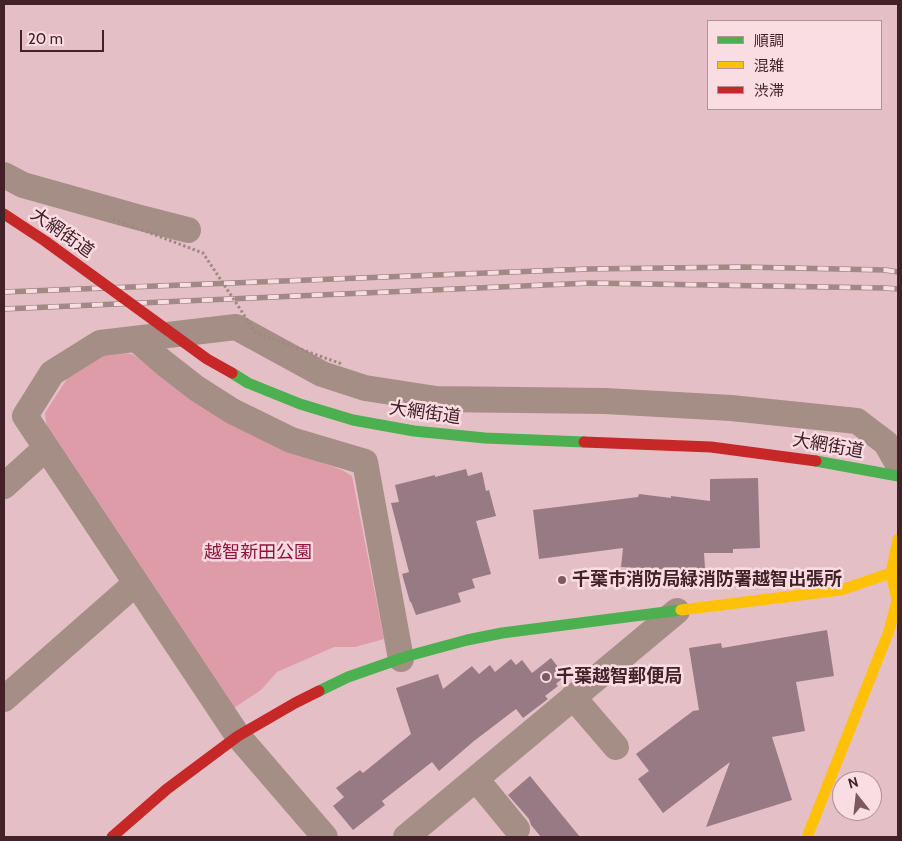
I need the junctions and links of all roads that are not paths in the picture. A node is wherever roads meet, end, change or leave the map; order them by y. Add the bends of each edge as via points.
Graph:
1 (4, 175) edge
2 (4, 214) edge
3 (188, 230) dead end
4 (136, 339) junction
5 (46, 448) junction
6 (898, 464) edge
7 (898, 476) edge
8 (4, 486) edge
9 (898, 539) edge
10 (891, 573) junction
11 (136, 582) junction
12 (676, 611) junction
13 (401, 658) junction
14 (573, 697) junction
15 (4, 699) edge
16 (238, 736) junction
17 (616, 747) dead end
18 (476, 779) junction
19 (517, 829) dead end
20 (112, 837) edge
21 (325, 837) edge
22 (406, 837) edge
23 (807, 837) edge

1 - 3 street via 23,185
2 - 7 street, 大網街道, bridge via 45,240 207,359 248,383 300,404 353,420 414,431 485,438 711,447
4 - 5 street via 100,343 52,373 25,416
4 - 6 street via 236,327 322,374 365,388 436,399 605,401 731,408 857,421 886,443
4 - 13 street via 196,388 232,410 291,440 365,462
5 - 8 street
5 - 11 street
9 - 10 street
10 - 12 street via 841,590
10 - 23 street via 897,600 889,631
11 - 15 street
11 - 16 street
12 - 13 street via 493,635
12 - 14 street
13 - 16 street via 295,703
14 - 17 street
14 - 18 street
16 - 20 street via 167,789
16 - 21 street
18 - 19 street
18 - 22 street

